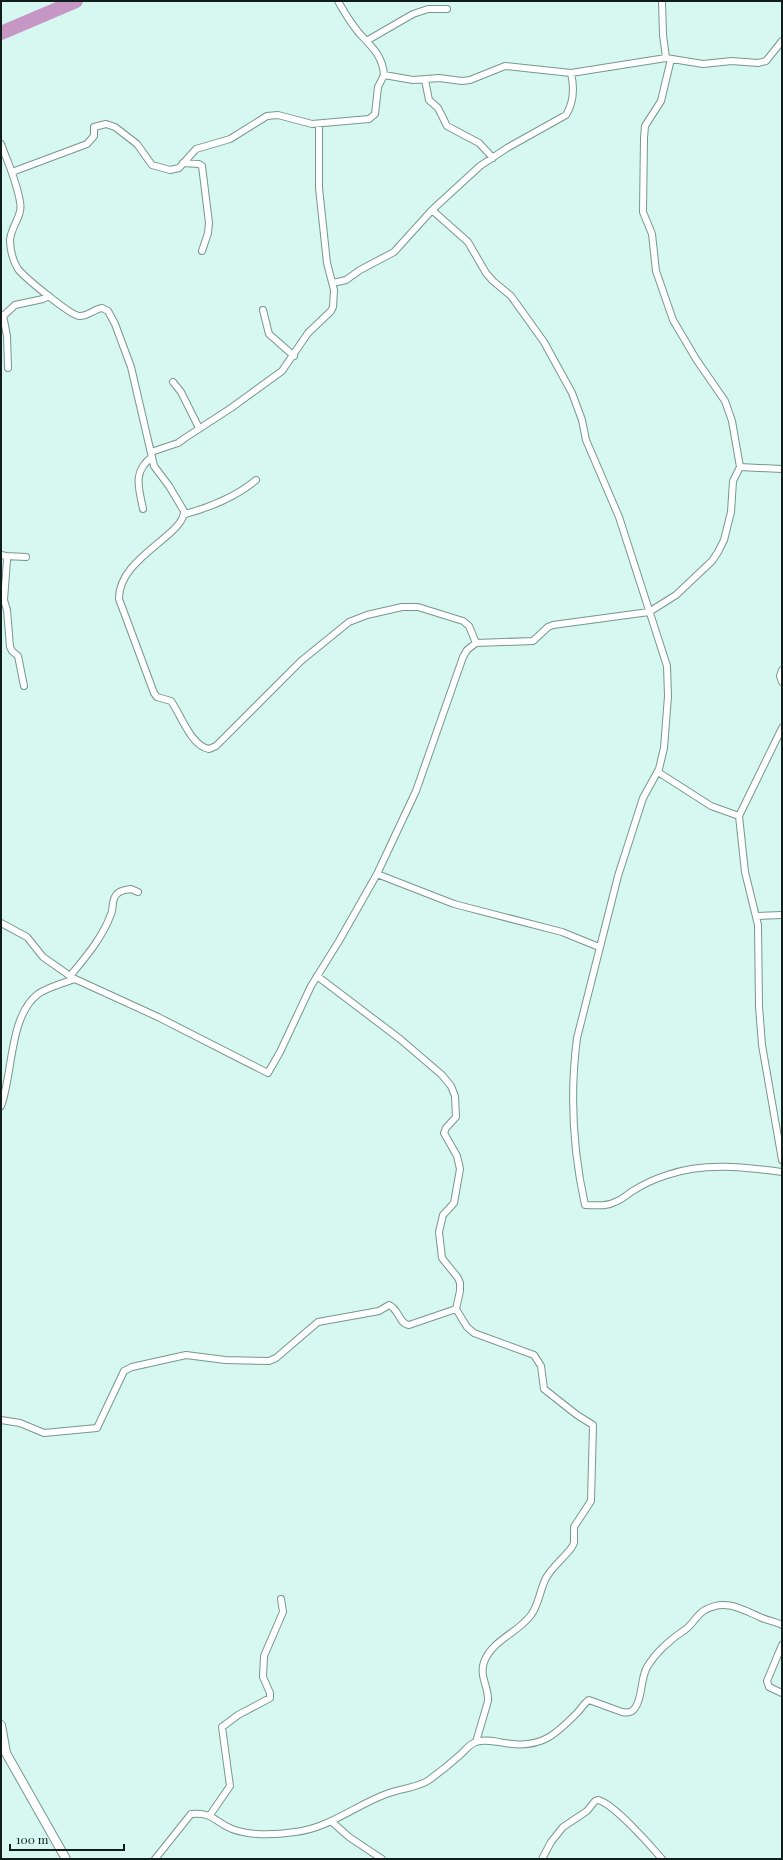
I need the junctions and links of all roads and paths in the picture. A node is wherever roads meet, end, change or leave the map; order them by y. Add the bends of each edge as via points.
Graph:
1 (338, 1) edge
2 (662, 1) edge
3 (447, 9) dead end
4 (368, 40) junction
5 (782, 41) edge
6 (668, 59) junction
7 (571, 73) junction
8 (384, 75) junction
9 (425, 80) junction
10 (319, 124) junction
11 (1, 144) edge
12 (493, 158) junction
13 (183, 163) junction
14 (12, 172) junction
15 (432, 210) junction
16 (202, 252) dead end
17 (333, 283) junction
18 (49, 296) junction
19 (263, 310) dead end
20 (2, 316) edge
21 (294, 356) junction
22 (8, 368) dead end
23 (173, 382) dead end
24 (199, 428) junction
25 (151, 454) junction
26 (740, 467) junction
27 (782, 470) edge
28 (256, 480) dead end
29 (142, 509) dead end
30 (184, 514) junction
31 (4, 556) edge
32 (26, 557) dead end
33 (649, 612) junction
34 (476, 643) junction
35 (782, 670) edge
36 (782, 682) edge
37 (24, 686) dead end
38 (782, 728) edge
39 (658, 772) junction
40 (739, 816) junction
41 (377, 874) junction
42 (138, 892) dead end
43 (782, 915) edge
44 (756, 916) junction
45 (1, 923) edge
46 (600, 947) junction
47 (317, 976) junction
48 (73, 978) junction
49 (1, 1106) edge
50 (782, 1160) edge
51 (782, 1172) edge
52 (456, 1309) junction
53 (1, 1420) edge
54 (281, 1599) dead end
55 (782, 1625) edge
56 (782, 1645) edge
57 (782, 1693) edge
58 (1, 1725) edge
59 (476, 1742) junction
60 (3, 1750) edge
61 (210, 1815) junction
62 (331, 1821) junction
63 (66, 1859) edge
64 (155, 1859) edge
65 (382, 1859) edge
66 (542, 1859) edge
67 (662, 1859) edge

1 - 4 street via 352,23
2 - 6 street via 662,34
3 - 4 street via 428,9 413,14
4 - 8 street via 382,63
5 - 6 street via 766,61 758,63 732,61 703,64
6 - 7 street
6 - 26 street via 661,101 646,126 644,138 643,212 652,234 656,271 673,320 725,401 732,421
7 - 9 street via 505,66 470,80
7 - 12 street via 572,98 566,115
8 - 9 street
8 - 10 street via 378,87 378,102 373,117
9 - 12 street via 429,100 438,108 447,126 479,143
10 - 13 street via 278,115 266,116 230,139 196,149
10 - 17 street via 319,188 327,263
11 - 14 street
12 - 15 street via 480,166
13 - 14 street via 179,168 170,170 152,165 137,144 123,132 106,124 94,127 94,136 87,144
13 - 16 street via 202,166 208,223 208,233
14 - 18 street via 21,207 10,241 14,259 19,270
15 - 17 street via 394,252 346,280
15 - 33 street via 468,242 486,273 511,296 551,355 578,407 584,436 619,517
17 - 21 street via 331,311 308,333
18 - 20 street via 15,305
18 - 25 street via 79,316 102,308 108,311 131,367
19 - 21 street via 268,334
20 - 22 street via 7,336
21 - 24 street via 277,376
23 - 24 street via 181,392
24 - 25 street via 178,443
25 - 29 street via 138,477
25 - 30 street via 154,466 181,504
26 - 27 street
26 - 33 street via 733,481 731,512 718,552 676,595
28 - 30 street via 230,497
30 - 34 street via 161,542 142,557 127,574 121,585 119,599 154,693 157,697 171,702 188,730 203,748 216,746 307,656 340,628 355,619 402,607 418,607 463,621 469,626
31 - 32 street
31 - 37 street via 4,605 7,610 10,647 18,656
33 - 34 street via 553,625 533,641
33 - 39 street via 664,656 668,682 664,748
34 - 41 street via 463,657 416,791
35 - 36 street
38 - 40 street
39 - 40 street via 711,806
39 - 46 street via 638,811
40 - 44 street via 745,872
41 - 46 street via 454,904 562,932
41 - 47 street
42 - 48 street via 131,889 114,897 113,910 108,921
43 - 44 street
44 - 50 street via 759,934 762,1045
45 - 48 street via 27,938 43,957
46 - 51 street via 575,1055 576,1154 585,1205 615,1203 657,1178 709,1166
47 - 48 street via 268,1073 164,1020
47 - 52 street via 400,1039 451,1086 455,1096 456,1117 444,1133 457,1156 460,1173 454,1203 443,1216 439,1240 442,1258 460,1282
48 - 49 street via 39,993 24,1012 17,1025
52 - 53 street via 409,1325 403,1323 393,1306 389,1305 379,1311 320,1321 269,1361 225,1360 186,1355 132,1367 124,1371 97,1428 44,1433 20,1423
52 - 59 street via 474,1333 534,1355 541,1366 544,1389 590,1423 593,1429 591,1501 574,1527 572,1547 546,1578 532,1614 499,1642 486,1658 482,1673 489,1694
54 - 61 street via 282,1612 264,1656 263,1677 270,1698 222,1727 230,1786
55 - 59 street via 739,1607 710,1607 703,1610 651,1662 642,1679 638,1703 632,1711 622,1712 590,1699 570,1720 537,1743 522,1745 482,1740
56 - 57 street via 767,1681 769,1687
58 - 60 street
59 - 62 street via 428,1780 384,1795
60 - 63 street
61 - 62 street via 230,1828 254,1833 296,1832
61 - 64 street via 191,1814
62 - 65 street
66 - 67 street via 563,1827 598,1800 609,1806

